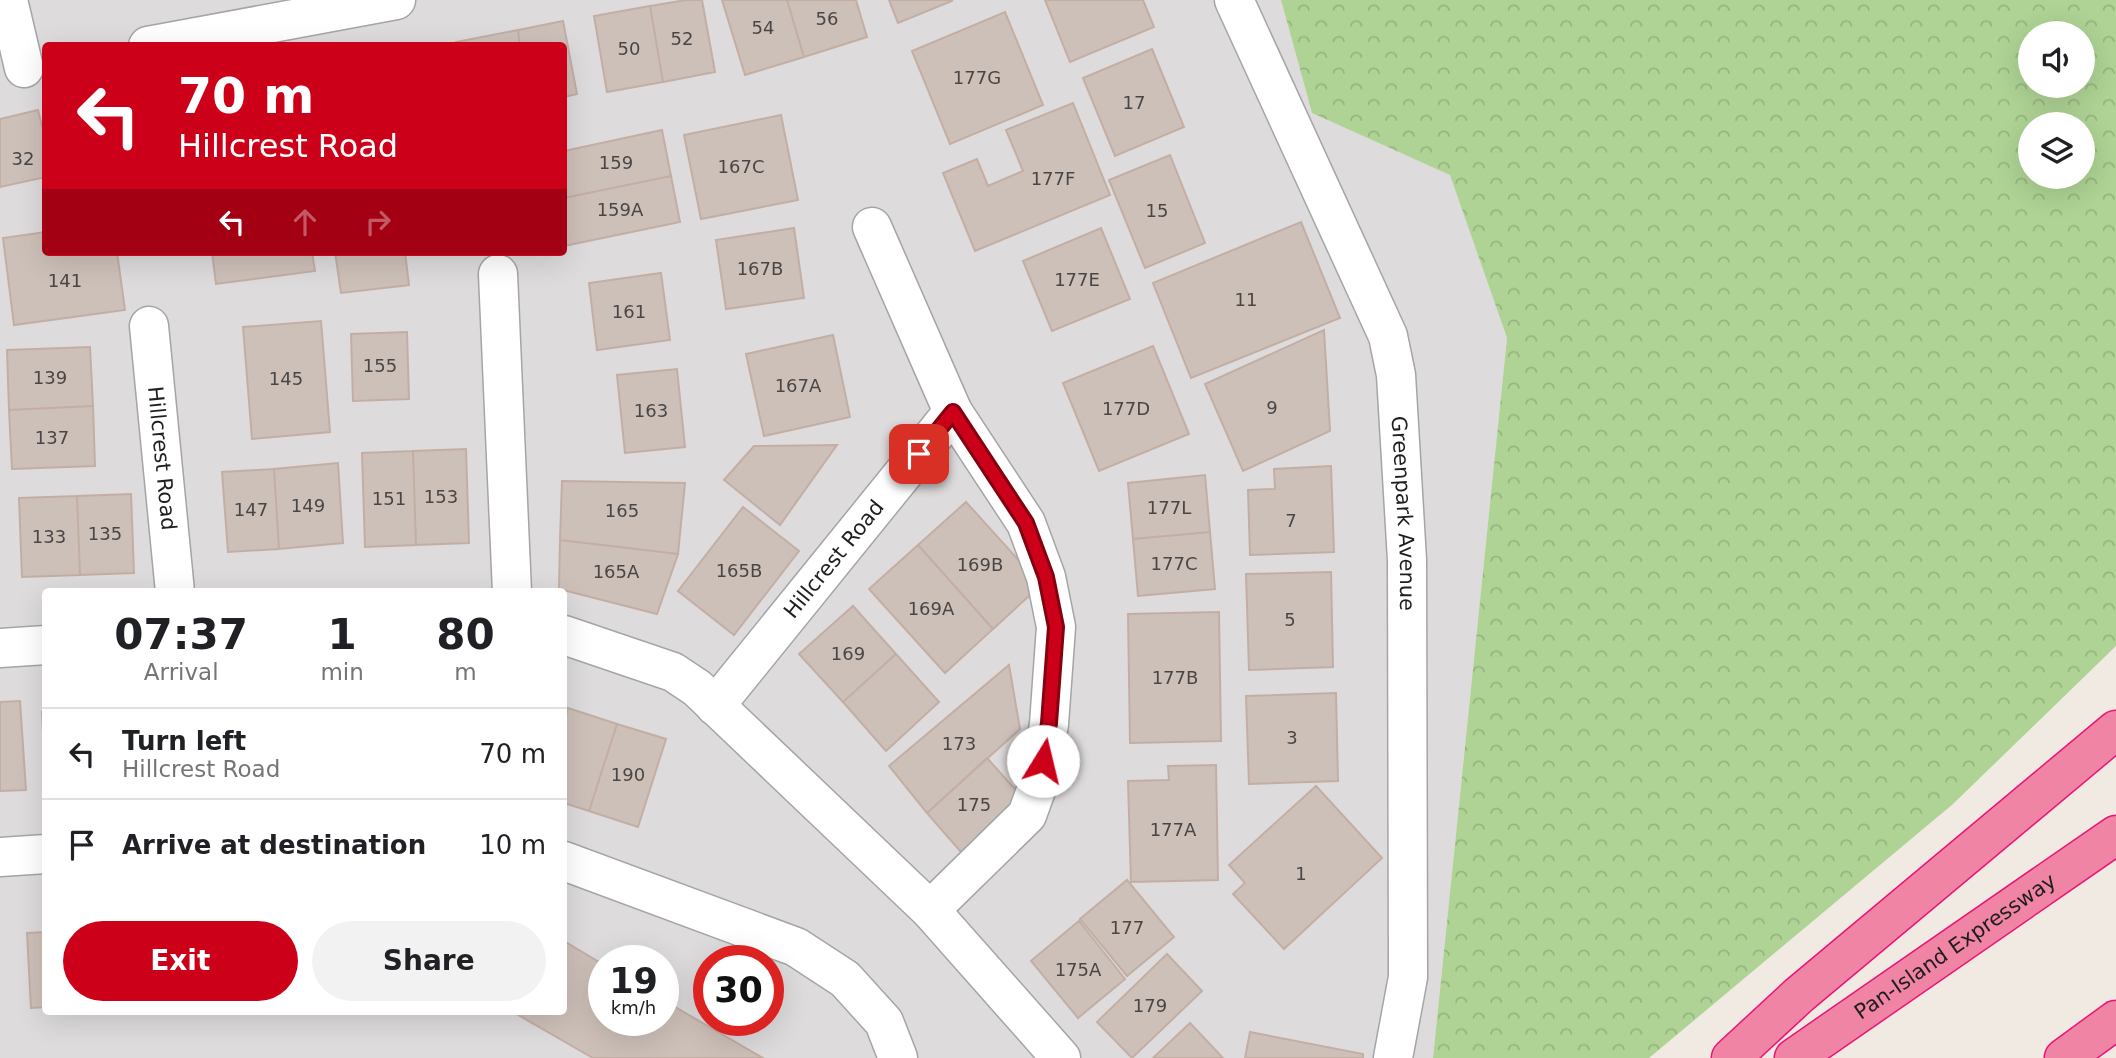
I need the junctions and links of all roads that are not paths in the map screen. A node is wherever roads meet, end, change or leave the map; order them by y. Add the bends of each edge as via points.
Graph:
1 (8, 0) edge
2 (396, 0) edge
3 (1234, 0) edge
4 (170, 42) edge
5 (23, 68) edge
6 (872, 228) dead end
7 (498, 274) dead end
8 (149, 326) dead end
9 (953, 412) junction
10 (175, 588) edge
11 (512, 588) edge
12 (567, 636) edge
13 (42, 645) edge
14 (0, 648) edge
15 (715, 706) junction
16 (2116, 730) edge
17 (2116, 835) edge
18 (42, 854) edge
19 (0, 857) edge
20 (567, 862) edge
21 (930, 910) junction
22 (2116, 1020) edge
23 (898, 1058) edge
24 (1061, 1058) edge
25 (1393, 1058) edge
26 (1731, 1058) edge
27 (1794, 1058) edge
28 (2064, 1058) edge

1 - 5 street
2 - 4 street
3 - 25 street, Greenpark Avenue via 1388,336 1396,375 1407,560 1409,977
6 - 9 street
7 - 11 street
8 - 10 street, Hillcrest Road
9 - 15 street, Hillcrest Road
9 - 21 street via 1026,523 1046,577 1056,627 1040,779 1027,815
12 - 15 street via 673,672
13 - 14 street
15 - 21 street
16 - 26 highway via 1799,995
17 - 27 highway, Pan-Island Expressway
18 - 19 street
20 - 23 street via 796,947 845,979 884,1023
21 - 24 street
22 - 28 highway

